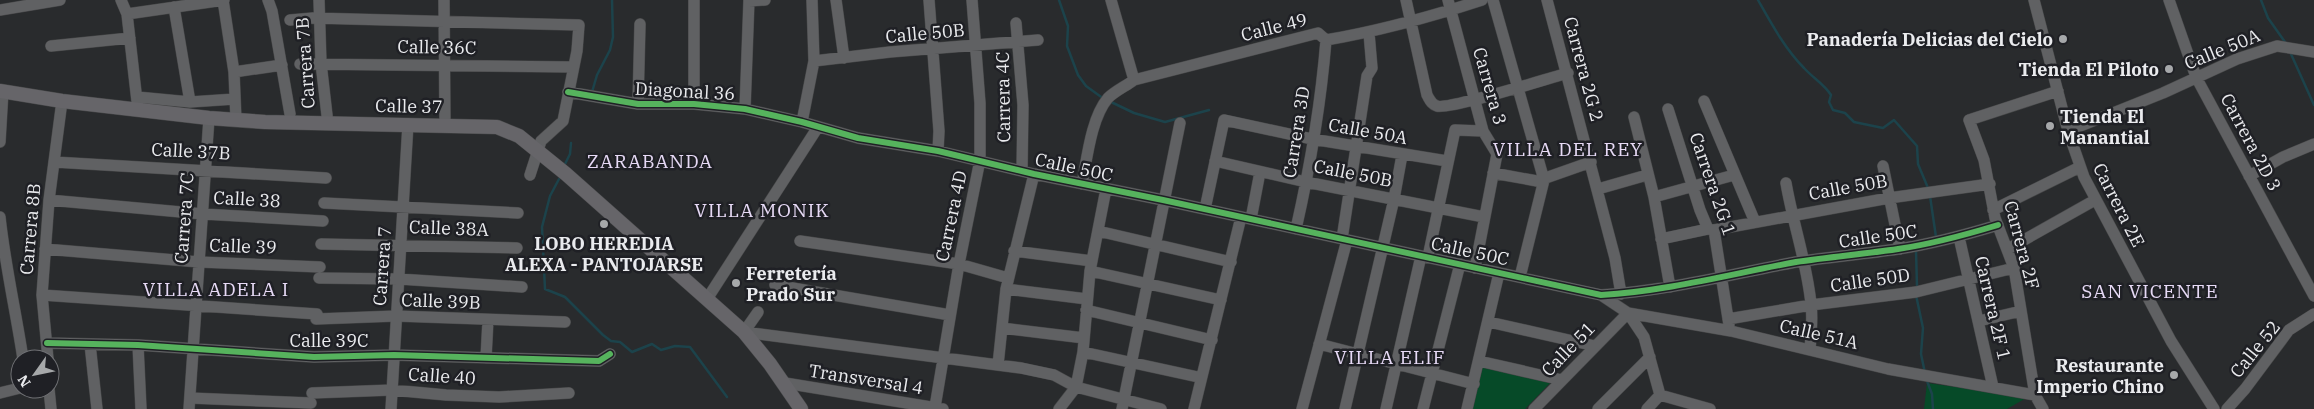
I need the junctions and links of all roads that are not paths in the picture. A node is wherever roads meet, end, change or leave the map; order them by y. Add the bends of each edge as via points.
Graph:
1 (60, 0) edge
2 (121, 0) edge
3 (224, 0) edge
4 (268, 0) edge
5 (319, 0) edge
6 (444, 0) edge
7 (694, 0) edge
8 (749, 0) edge
9 (765, 0) edge
10 (812, 0) edge
11 (836, 0) edge
12 (929, 0) edge
13 (972, 0) edge
14 (1111, 0) edge
15 (1406, 0) edge
16 (1482, 0) edge
17 (1493, 0) edge
18 (1547, 0) edge
19 (2034, 0) edge
20 (2169, 0) edge
21 (1449, 5) edge
22 (174, 7) junction
23 (0, 10) edge
24 (127, 14) junction
25 (319, 18) junction
26 (290, 20) dead end
27 (444, 23) junction
28 (1016, 23) dead end
29 (1411, 23) junction
30 (640, 24) dead end
31 (1369, 33) junction
32 (130, 38) junction
33 (1038, 40) dead end
34 (1326, 40) junction
35 (1019, 42) junction
36 (51, 46) dead end
37 (975, 46) junction
38 (932, 49) junction
39 (2296, 50) junction
40 (2314, 52) edge
41 (844, 58) junction
42 (2314, 59) edge
43 (814, 61) junction
44 (321, 63) junction
45 (300, 64) dead end
46 (443, 64) junction
47 (282, 65) junction
48 (573, 67) junction
49 (234, 72) junction
50 (1568, 73) junction
51 (2196, 77) junction
52 (1134, 80) junction
53 (1518, 87) junction
54 (2, 91) edge
55 (2058, 91) junction
56 (568, 92) junction
57 (235, 99) junction
58 (1475, 100) junction
59 (62, 101) junction
60 (1704, 101) dead end
61 (190, 102) junction
62 (137, 104) junction
63 (638, 104) junction
64 (694, 104) junction
65 (745, 109) junction
66 (1668, 109) dead end
67 (290, 114) dead end
68 (1634, 117) dead end
69 (209, 118) junction
70 (236, 120) junction
71 (802, 122) junction
72 (1180, 123) dead end
73 (328, 124) junction
74 (408, 124) junction
75 (445, 125) junction
76 (0, 127) edge
77 (818, 127) junction
78 (1483, 131) junction
79 (2068, 131) junction
80 (1312, 140) junction
81 (0, 142) edge
82 (2314, 144) edge
83 (1356, 146) junction
84 (537, 150) junction
85 (938, 151) junction
86 (1402, 155) junction
87 (980, 160) junction
88 (1215, 161) junction
89 (1447, 161) junction
90 (54, 162) junction
91 (1591, 162) junction
92 (1883, 166) dead end
93 (2080, 167) junction
94 (205, 169) junction
95 (1022, 171) junction
96 (1260, 172) junction
97 (1493, 173) junction
98 (1034, 174) junction
99 (530, 175) dead end
100 (1647, 175) junction
101 (1734, 175) junction
102 (2249, 176) junction
103 (326, 178) dead end
104 (1544, 180) junction
105 (1306, 182) junction
106 (1082, 184) junction
107 (1786, 184) dead end
108 (1990, 184) junction
109 (1694, 187) junction
110 (1106, 189) junction
111 (1598, 189) junction
112 (1350, 190) junction
113 (1654, 197) junction
114 (1889, 198) junction
115 (1394, 199) junction
116 (49, 200) junction
117 (1163, 200) junction
118 (2095, 200) junction
119 (324, 203) dead end
120 (403, 206) junction
121 (1437, 206) junction
122 (1204, 209) junction
123 (1993, 210) junction
124 (518, 213) dead end
125 (203, 214) junction
126 (1791, 215) junction
127 (0, 217) edge
128 (1484, 217) junction
129 (1246, 218) junction
130 (323, 221) dead end
131 (1755, 222) junction
132 (1998, 225) junction
133 (1296, 229) junction
134 (1711, 229) junction
135 (1098, 231) junction
136 (1959, 237) junction
137 (1344, 239) junction
138 (1662, 239) junction
139 (800, 241) dead end
140 (321, 244) dead end
141 (1155, 244) junction
142 (401, 245) junction
143 (517, 248) dead end
144 (1383, 248) junction
145 (45, 249) junction
146 (1900, 249) junction
147 (2008, 249) junction
148 (2, 250) edge
149 (1014, 251) junction
150 (1425, 257) junction
151 (1804, 261) junction
152 (199, 262) junction
153 (1231, 262) junction
154 (959, 264) junction
155 (1460, 264) junction
156 (1091, 266) junction
157 (1475, 268) junction
158 (2014, 268) junction
159 (1499, 273) junction
160 (1721, 275) junction
161 (2310, 275) edge
162 (1520, 277) junction
163 (399, 279) junction
164 (1969, 279) junction
165 (1007, 284) junction
166 (1148, 284) junction
167 (775, 285) dead end
168 (522, 286) dead end
169 (1670, 287) junction
170 (1621, 294) junction
171 (42, 295) junction
172 (1601, 295) junction
173 (2314, 296) edge
174 (707, 300) junction
175 (1221, 300) junction
176 (197, 305) junction
177 (1086, 305) junction
178 (1811, 305) junction
179 (2021, 311) junction
180 (758, 312) dead end
181 (1628, 313) junction
182 (2314, 314) edge
183 (950, 315) junction
184 (396, 316) junction
185 (1728, 319) junction
186 (488, 320) junction
187 (1979, 321) junction
188 (565, 322) dead end
189 (1141, 322) junction
190 (1489, 322) junction
191 (1002, 328) junction
192 (744, 332) junction
193 (1731, 332) junction
194 (1084, 338) junction
195 (1212, 340) junction
196 (47, 343) junction
197 (90, 344) junction
198 (1319, 344) junction
199 (138, 345) junction
200 (1595, 346) junction
201 (21, 349) edge
202 (47, 349) edge
203 (193, 350) junction
204 (1810, 350) junction
205 (1083, 352) junction
206 (610, 354) dead end
207 (1358, 354) junction
208 (394, 355) junction
209 (1650, 357) junction
210 (486, 358) junction
211 (945, 358) junction
212 (1479, 361) junction
213 (1132, 362) junction
214 (1396, 364) junction
215 (998, 365) junction
216 (1432, 373) junction
217 (1201, 380) junction
218 (1562, 380) junction
219 (785, 383) junction
220 (1474, 384) junction
221 (1076, 387) junction
222 (1993, 387) junction
223 (392, 390) junction
224 (569, 394) dead end
225 (1660, 395) junction
226 (2035, 395) junction
227 (190, 403) edge
228 (1123, 404) edge
229 (1065, 406) edge
230 (939, 408) edge
231 (97, 409) edge
232 (141, 409) edge
233 (391, 409) edge
234 (801, 409) edge
235 (1161, 409) edge
236 (1194, 409) edge
237 (1302, 409) edge
238 (1345, 409) edge
239 (1386, 409) edge
240 (1423, 409) edge
241 (1467, 409) edge
242 (1534, 409) edge
243 (1598, 409) edge
244 (1646, 409) edge
245 (1710, 409) edge
246 (2043, 409) edge
247 (2214, 409) edge
248 (2227, 409) edge

1 - 23 street
2 - 24 street
3 - 22 street
3 - 49 street
4 - 47 street
5 - 25 street, Carrera 7B
6 - 27 street
7 - 64 street
8 - 9 street
8 - 65 street
10 - 43 street
11 - 41 street
12 - 38 street
13 - 37 street, Carrera 4D
14 - 52 street
15 - 29 street
16 - 21 street, Calle 49
17 - 53 street
18 - 50 street, Carrera 2G 2
19 - 55 street, Carrera 2E
20 - 51 street, Carrera 2D 3
21 - 29 street, Calle 49
21 - 58 street, Carrera 3
22 - 24 street
22 - 61 street
24 - 32 street
25 - 26 street
25 - 27 street
25 - 44 street, Carrera 7B
27 - 46 street
27 - 48 street via 579,25
28 - 35 street, Carrera 4C
29 - 31 street, Calle 49
29 - 58 street via 1431,103 1439,107
30 - 63 street
31 - 34 street, Calle 49
31 - 83 street via 1372,68 1367,76
32 - 36 street
32 - 62 street
33 - 35 street, Calle 50B
34 - 52 street, Calle 49 via 1318,33
34 - 80 street, Carrera 3D via 1322,92
35 - 37 street, Calle 50B
35 - 95 street, Carrera 4C via 1023,105
37 - 38 street, Calle 50B
37 - 87 street, Carrera 4D
38 - 41 street, Calle 50B
38 - 85 street
39 - 40 street
39 - 42 street
39 - 51 street, Calle 50A via 2277,46
41 - 43 street, Calle 50B
43 - 71 street
44 - 45 street, Calle 36C
44 - 46 street, Calle 36C
44 - 73 street, Carrera 7B
46 - 48 street, Calle 36C
46 - 75 street
47 - 49 street
47 - 67 street
48 - 56 street
49 - 57 street
50 - 53 street
50 - 91 street, Carrera 2G 2
51 - 79 street, Calle 50A
51 - 102 street, Carrera 2D 3
52 - 106 street, Calle 49 via 1107,100 1093,131
53 - 58 street
53 - 104 street
54 - 59 main road, Calle 37
54 - 76 street
55 - 79 street, Carrera 2E
55 - 108 street, Carrera 2F via 1969,120
56 - 63 street, Diagonal 36
56 - 84 street via 563,121 541,141
57 - 61 street
57 - 70 street
58 - 78 street, Carrera 3
59 - 62 main road, Calle 37
59 - 90 street, Carrera 8B
60 - 101 street
61 - 62 street
62 - 69 main road, Calle 37
63 - 64 street, Diagonal 36
64 - 65 street, Diagonal 36
65 - 71 street, Diagonal 36
66 - 109 street, Carrera 2G 1
68 - 100 street
69 - 70 main road, Calle 37
69 - 94 street, Carrera 7C
70 - 73 main road, Calle 37
71 - 77 street, Diagonal 36
72 - 117 street
73 - 74 main road, Calle 37
74 - 75 main road, Calle 37
74 - 120 street, Carrera 7
75 - 84 main road, Calle 37 via 503,128
76 - 81 street
77 - 85 street, Diagonal 36 via 858,138
77 - 174 street
78 - 89 street via 1455,130
78 - 97 street, Carrera 3 via 1497,154
79 - 93 street, Carrera 2E
80 - 83 street, Calle 50A
80 - 88 street, Calle 50A via 1224,120
80 - 105 street, Carrera 3D
82 - 102 street
83 - 86 street, Calle 50A
83 - 112 street
84 - 99 street
84 - 174 main road, Calle 37
85 - 87 street, Calle 50C
86 - 89 street, Calle 50A
86 - 115 street
87 - 95 street, Calle 50C
87 - 154 street, Carrera 4D
88 - 96 street, Calle 50B
88 - 122 street
89 - 121 street
90 - 94 street, Calle 37B
90 - 116 street, Carrera 8B
91 - 104 street
91 - 111 street, Carrera 2G 2
92 - 114 street
93 - 118 street, Carrera 2E
93 - 123 street
94 - 103 street, Calle 37B
94 - 125 street, Carrera 7C
95 - 98 street, Calle 50C
96 - 105 street, Calle 50B
96 - 129 street
97 - 104 street
97 - 128 street, Carrera 3
98 - 106 street, Calle 50C
98 - 149 street
100 - 111 street
100 - 113 street
101 - 109 street
101 - 131 street
102 - 161 street, Carrera 2D 3
104 - 162 street
105 - 112 street, Calle 50B
105 - 133 street, Carrera 3D
106 - 110 street, Calle 50C
107 - 126 street
108 - 114 street, Calle 50B
108 - 123 street, Carrera 2F
109 - 113 street
109 - 134 street, Carrera 2G 1 via 1700,210
110 - 117 street, Calle 50C
110 - 135 street
111 - 170 street, Carrera 2G 2
112 - 115 street, Calle 50B
112 - 137 street
113 - 138 street
114 - 126 street, Calle 50B
114 - 146 street
115 - 121 street, Calle 50B
115 - 144 street
116 - 125 street, Calle 38
116 - 145 street, Carrera 8B
117 - 122 street, Calle 50C
117 - 141 street
118 - 147 street
118 - 247 street, Carrera 2E via 2171,341
119 - 120 street
120 - 124 street
120 - 142 street, Carrera 7
121 - 128 street, Calle 50B
121 - 150 street
122 - 129 street, Calle 50C
123 - 132 street, Carrera 2F
125 - 130 street, Calle 38
125 - 152 street, Carrera 7C
126 - 131 street, Calle 50B
126 - 151 street
127 - 148 street
128 - 157 street, Carrera 3
129 - 133 street, Calle 50C
129 - 153 street
131 - 134 street, Calle 50B
132 - 136 street, Calle 50C
132 - 147 street, Carrera 2F
133 - 137 street, Calle 50C
134 - 138 street, Calle 50B
134 - 160 street, Carrera 2G 1
135 - 141 street
135 - 156 street
136 - 146 street, Calle 50C
136 - 164 street, Carrera 2F 1
137 - 144 street, Calle 50C
137 - 198 street
138 - 169 street
139 - 154 street
140 - 142 street, Calle 38A
141 - 153 street
141 - 166 street
142 - 143 street, Calle 38A
142 - 163 street, Carrera 7
144 - 150 street, Calle 50C
144 - 207 street
145 - 152 street, Calle 39
145 - 171 street, Carrera 8B
146 - 151 street, Calle 50C
147 - 158 street, Carrera 2F
148 - 201 street via 13,295
149 - 156 street
149 - 165 street
150 - 155 street, Calle 50C
150 - 214 street
151 - 160 street, Calle 50C
151 - 178 street
152 - 163 street, Calle 39
152 - 176 street, Carrera 7C
153 - 175 street
154 - 165 street
154 - 183 street, Carrera 4D
155 - 157 street, Calle 50C
155 - 216 street
156 - 166 street
156 - 177 street
157 - 159 street, Calle 50C
158 - 164 street, Calle 50D
158 - 179 street, Carrera 2F
159 - 162 street, Calle 50C
159 - 190 street
160 - 169 street, Calle 50C
160 - 185 street, Carrera 2G 1
161 - 173 street, Carrera 2D 3
162 - 172 street, Calle 50C
163 - 168 street, Calle 39
163 - 184 street, Carrera 7
164 - 178 street, Calle 50D via 1916,292
164 - 187 street, Carrera 2F 1
165 - 177 street
165 - 191 street
166 - 175 street
166 - 189 street
167 - 183 street
169 - 170 street, Calle 50C
170 - 172 street, Calle 50C
171 - 176 street, Calle 39B
171 - 196 street, Carrera 8B
172 - 181 street, Calle 51A
174 - 192 main road, Calle 37
175 - 195 street
176 - 184 street, Calle 39B via 316,316
176 - 203 street, Carrera 7C
177 - 189 street
177 - 194 street
178 - 185 street, Calle 50D
178 - 204 street
179 - 187 street
179 - 226 street, Carrera 2F
180 - 192 street
181 - 193 street, Calle 51A
181 - 200 street, Calle 51
181 - 209 street via 1644,336
182 - 248 street, Calle 52 via 2289,330 2246,389
183 - 211 street, Carrera 4D
184 - 186 street, Calle 39B
184 - 208 street, Carrera 7
185 - 193 street, Carrera 2G 1
186 - 188 street, Calle 39B
186 - 210 street
187 - 222 street, Carrera 2F 1
189 - 195 street
189 - 213 street
190 - 200 street
190 - 212 street
191 - 194 street
191 - 215 street
192 - 211 street
192 - 219 main road, Calle 37
193 - 204 street, Calle 51A
194 - 205 street
195 - 217 street
196 - 197 street, Calle 39C
196 - 202 street, Carrera 8B
197 - 199 street, Calle 39C
197 - 231 street
198 - 207 street
198 - 237 street
199 - 203 street, Calle 39C
199 - 232 street
200 - 218 street, Calle 51
203 - 208 street, Calle 39C via 314,357
203 - 227 street, Carrera 7C
204 - 222 street, Calle 51A via 1906,372
205 - 213 street
205 - 221 street
206 - 210 street, Calle 39C via 599,361
207 - 214 street
207 - 238 street
208 - 210 street, Calle 39C
208 - 223 street, Carrera 7
209 - 225 street
209 - 243 street
211 - 215 street
211 - 230 street, Carrera 4D
212 - 218 street
212 - 220 street
213 - 217 street
213 - 228 street
214 - 216 street
214 - 239 street
215 - 221 street via 1054,375
216 - 220 street
216 - 240 street
217 - 236 street
218 - 242 street, Calle 51
219 - 230 street, Transversal 4
219 - 234 main road, Calle 37
220 - 241 street
221 - 228 street
221 - 229 street
222 - 226 street, Calle 51A
223 - 224 street, Calle 40 via 499,397
223 - 227 street, Calle 40 via 312,398
223 - 233 street, Carrera 7
225 - 244 street
225 - 245 street
226 - 246 street, Carrera 2F
228 - 235 street

